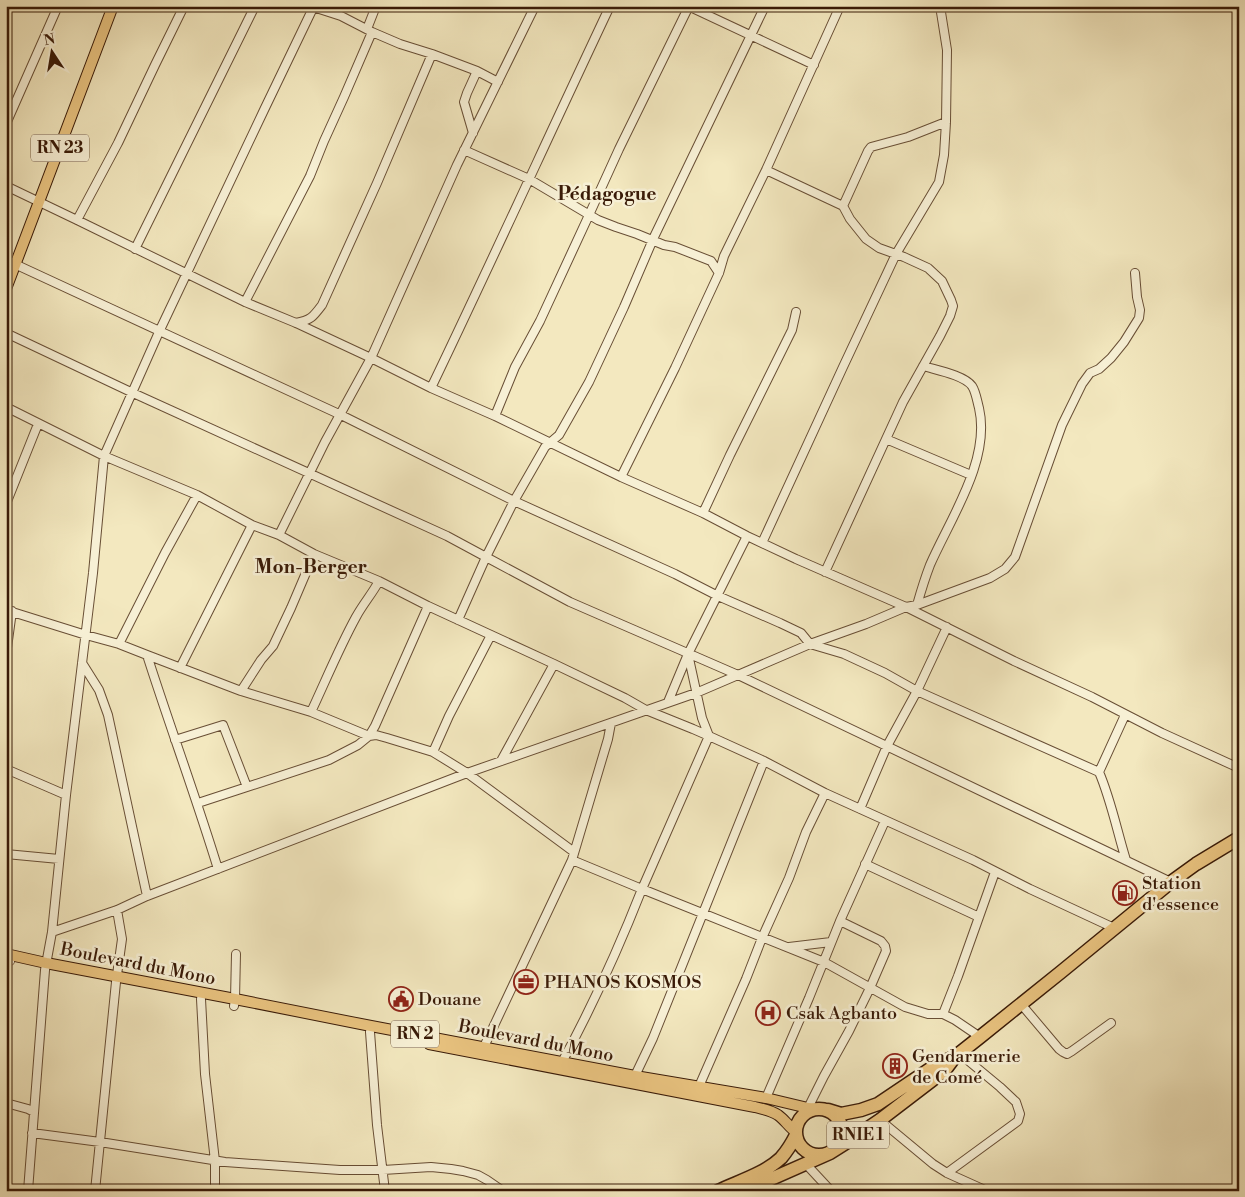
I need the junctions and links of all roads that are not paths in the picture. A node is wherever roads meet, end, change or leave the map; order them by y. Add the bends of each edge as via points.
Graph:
1 (58, 6) edge
2 (113, 6) edge
3 (184, 6) edge
4 (254, 6) edge
5 (376, 6) edge
6 (535, 6) edge
7 (610, 6) edge
8 (688, 6) edge
9 (765, 6) edge
10 (840, 6) edge
11 (940, 6) edge
12 (312, 7) edge
13 (369, 30) junction
14 (751, 36) junction
15 (432, 54) junction
16 (814, 64) junction
17 (477, 71) junction
18 (498, 82) junction
19 (946, 122) junction
20 (6, 124) edge
21 (473, 133) junction
22 (464, 150) junction
23 (766, 170) junction
24 (529, 178) junction
25 (6, 186) edge
26 (40, 202) junction
27 (843, 206) junction
28 (589, 215) junction
29 (77, 220) junction
30 (653, 240) junction
31 (135, 249) junction
32 (896, 254) junction
33 (724, 256) junction
34 (711, 261) junction
35 (11, 262) edge
36 (720, 273) junction
37 (1135, 273) dead end
38 (187, 274) junction
39 (6, 289) edge
40 (245, 302) junction
41 (796, 312) dead end
42 (296, 324) junction
43 (6, 332) edge
44 (159, 332) junction
45 (371, 358) junction
46 (923, 366) junction
47 (431, 388) junction
48 (132, 392) junction
49 (6, 407) edge
50 (340, 415) junction
51 (495, 416) junction
52 (38, 424) junction
53 (886, 440) junction
54 (550, 442) junction
55 (104, 456) junction
56 (310, 473) junction
57 (971, 475) junction
58 (621, 477) junction
59 (197, 495) junction
60 (514, 501) junction
61 (6, 504) edge
62 (703, 513) junction
63 (252, 525) junction
64 (279, 535) junction
65 (747, 536) junction
66 (762, 543) junction
67 (314, 554) junction
68 (486, 558) junction
69 (825, 572) junction
70 (379, 581) junction
71 (718, 596) junction
72 (917, 605) junction
73 (428, 606) junction
74 (906, 607) junction
75 (9, 610) edge
76 (458, 620) junction
77 (947, 627) junction
78 (86, 635) junction
79 (491, 635) junction
80 (119, 644) junction
81 (810, 644) junction
82 (688, 654) junction
83 (6, 655) edge
84 (147, 656) junction
85 (82, 662) junction
86 (554, 664) junction
87 (180, 668) junction
88 (738, 675) junction
89 (241, 691) junction
90 (917, 691) junction
91 (696, 693) junction
92 (668, 702) junction
93 (646, 710) junction
94 (311, 712) junction
95 (1125, 715) junction
96 (611, 723) junction
97 (369, 736) junction
98 (708, 736) junction
99 (175, 740) junction
100 (887, 746) junction
101 (433, 752) junction
102 (501, 761) junction
103 (764, 761) junction
104 (1239, 768) edge
105 (6, 769) edge
106 (1099, 772) junction
107 (467, 773) junction
108 (247, 787) junction
109 (825, 793) junction
110 (66, 795) junction
111 (198, 803) junction
112 (860, 809) junction
113 (885, 821) junction
114 (1239, 838) edge
115 (6, 854) edge
116 (573, 856) junction
117 (59, 859) junction
118 (1126, 860) junction
119 (865, 864) junction
120 (218, 869) junction
121 (995, 872) junction
122 (1170, 882) junction
123 (642, 889) junction
124 (147, 896) junction
125 (117, 910) junction
126 (702, 914) junction
127 (979, 916) junction
128 (840, 921) junction
129 (1114, 928) junction
130 (52, 932) junction
131 (762, 938) junction
132 (831, 942) junction
133 (787, 947) junction
134 (236, 954) dead end
135 (7, 959) edge
136 (824, 962) junction
137 (45, 966) junction
138 (116, 980) junction
139 (870, 988) junction
140 (201, 999) junction
141 (234, 1002) junction
142 (1021, 1004) junction
143 (943, 1014) junction
144 (1111, 1023) dead end
145 (370, 1032) junction
146 (980, 1037) junction
147 (482, 1051) junction
148 (958, 1054) junction
149 (560, 1065) junction
150 (633, 1080) junction
151 (697, 1091) junction
152 (766, 1098) junction
153 (6, 1103) edge
154 (808, 1108) junction
155 (826, 1110) junction
156 (34, 1112) junction
157 (880, 1120) junction
158 (32, 1133) junction
159 (796, 1133) junction
160 (100, 1142) junction
161 (830, 1153) junction
162 (215, 1160) junction
163 (805, 1163) junction
164 (383, 1170) junction
165 (947, 1173) junction
166 (28, 1191) edge
167 (95, 1191) edge
168 (215, 1191) edge
169 (385, 1191) edge
170 (503, 1191) edge
171 (718, 1191) edge
172 (744, 1191) edge
173 (830, 1191) edge
174 (987, 1191) edge

1 - 20 street
2 - 26 main road, RN 23
3 - 29 street
4 - 31 street
5 - 13 street
6 - 18 street
7 - 24 street
8 - 14 street
8 - 28 street
9 - 14 street
10 - 16 street
11 - 19 street via 947,50
12 - 13 street via 341,16
12 - 38 street
13 - 15 street
13 - 40 street via 310,176
14 - 16 street
14 - 30 street
15 - 17 street
15 - 42 street via 322,305 314,316
16 - 23 street
17 - 18 street
17 - 21 street via 464,102
18 - 21 street
19 - 27 street via 871,147
19 - 32 street via 939,182
21 - 22 street
22 - 24 street
22 - 45 street
23 - 27 street
23 - 33 street
24 - 28 street
24 - 47 street
25 - 26 street
26 - 29 street
26 - 35 main road, RN 23
27 - 32 street via 866,239 878,248
28 - 30 street
28 - 51 street via 515,367
29 - 31 street
30 - 34 street
30 - 54 street via 589,382 559,435
31 - 38 street
32 - 46 street via 928,268 942,281 951,300 950,316
32 - 66 street
33 - 34 street
33 - 36 street
34 - 36 street
35 - 39 main road, RN 23
35 - 44 street
36 - 58 street
37 - 72 street via 1139,318 1112,358 1090,373 1082,384 1062,424 1015,557 1005,569 990,578
38 - 40 street
38 - 44 street
40 - 42 street
41 - 62 street via 792,330
42 - 45 street
43 - 48 street
44 - 48 street
44 - 50 street
45 - 47 street
45 - 50 street
46 - 53 street
46 - 57 street via 964,379 976,395 981,430
47 - 51 street
48 - 55 street
48 - 56 street
49 - 52 street
50 - 56 street
50 - 60 street
51 - 54 street
52 - 55 street
52 - 61 street
53 - 57 street
53 - 69 street
54 - 58 street
54 - 60 street
55 - 59 street
55 - 78 street
56 - 64 street
56 - 68 street via 447,536
57 - 72 street via 922,585
58 - 62 street
59 - 63 street
59 - 80 street
60 - 68 street
60 - 71 street
62 - 65 street
63 - 64 street
63 - 87 street
64 - 67 street
65 - 66 street
65 - 71 street
66 - 69 street
67 - 70 street
67 - 89 street via 273,646
68 - 76 street
68 - 82 street via 570,602
69 - 74 street
70 - 73 street
70 - 94 street via 355,618
71 - 81 street via 801,633
71 - 82 street
72 - 74 street
73 - 76 street
73 - 97 street
74 - 77 street
74 - 81 street
75 - 78 street
75 - 83 street
76 - 79 street
77 - 90 street
77 - 95 street
78 - 80 street
78 - 85 street
79 - 86 street
79 - 101 street
80 - 84 street
81 - 88 street
81 - 90 street via 844,654
82 - 88 street
82 - 91 street
82 - 92 street
84 - 87 street
84 - 99 street
85 - 110 street
85 - 124 street via 99,690 108,715
86 - 93 street
86 - 102 street
87 - 89 street
88 - 91 street
88 - 100 street
89 - 94 street
90 - 100 street
90 - 106 street
91 - 92 street
91 - 98 street
92 - 93 street
93 - 96 street
93 - 98 street
94 - 97 street
95 - 104 street
95 - 106 street
96 - 102 street
96 - 116 street
97 - 101 street via 376,735
97 - 108 street via 329,760
98 - 103 street
98 - 123 street
99 - 108 street via 223,725
99 - 111 street
100 - 112 street
100 - 118 street
101 - 107 street
102 - 107 street
103 - 109 street
103 - 126 street
105 - 110 street
106 - 118 street
107 - 116 street
107 - 120 street
108 - 111 street
109 - 112 street
109 - 131 street
110 - 117 street
111 - 120 street
112 - 113 street
113 - 119 street
113 - 121 street
114 - 122 highway, RNIE 1
115 - 117 street
116 - 123 street
116 - 147 street
117 - 130 street
118 - 122 street
119 - 127 street
119 - 128 street
120 - 124 street
121 - 127 street
121 - 129 street
122 - 129 highway, RNIE 1
123 - 126 street
123 - 149 street via 620,944
124 - 125 street
125 - 130 street
125 - 138 street via 122,939
126 - 131 street
126 - 150 street
127 - 143 street
128 - 132 street
128 - 139 street via 885,946 886,951
129 - 142 highway, RNIE 1
130 - 137 street
131 - 133 street
131 - 151 street
132 - 133 street
132 - 136 street
133 - 136 street
134 - 141 street
135 - 137 main road, Boulevard du Mono / RN 2
136 - 139 street
136 - 152 street
137 - 138 main road, Boulevard du Mono / RN 2
137 - 156 street
138 - 140 main road, Boulevard du Mono / RN 2
138 - 141 main road, Boulevard du Mono / RN 2
138 - 160 street
139 - 143 street via 905,1007 928,1014
139 - 154 street
140 - 141 main road, Boulevard du Mono / RN 2
140 - 162 street via 205,1074
141 - 145 main road, Boulevard du Mono / RN 2
141 - 147 main road, Boulevard du Mono / RN 2 via 361,1024
142 - 144 street via 1059,1049 1067,1054
142 - 146 highway, RNIE 1
143 - 146 street
145 - 147 main road, Boulevard du Mono / RN 2
145 - 164 street via 376,1125
146 - 148 highway, RNIE 1
147 - 149 main road, Boulevard du Mono / RN 2
148 - 155 highway, RNIE 1 via 878,1104 841,1114
148 - 157 highway, RNIE 1 via 944,1070
148 - 165 street via 1016,1102 1020,1114 1018,1121
149 - 150 main road, Boulevard du Mono / RN 2
150 - 151 main road, Boulevard du Mono / RN 2
151 - 152 main road, Boulevard du Mono / RN 2
151 - 159 main road, Boulevard du Mono / RN 2 via 773,1112
152 - 154 main road, Boulevard du Mono / RN 2
153 - 156 street
154 - 155 main road, Boulevard du Mono / RN 2
155 - 159 highway via 810,1110 804,1114
155 - 161 highway via 838,1118 843,1131 840,1143
156 - 158 street
157 - 161 highway, RNIE 1
157 - 165 street
158 - 160 street
158 - 166 street
159 - 161 highway via 800,1146 810,1154
159 - 171 highway via 784,1153 772,1164
160 - 162 street
160 - 167 street
161 - 163 highway, RNIE 1
162 - 164 street via 340,1170
162 - 168 street
163 - 172 highway, RNIE 1
163 - 173 street
164 - 169 street
164 - 170 street via 431,1167 463,1171 487,1180
165 - 174 street

